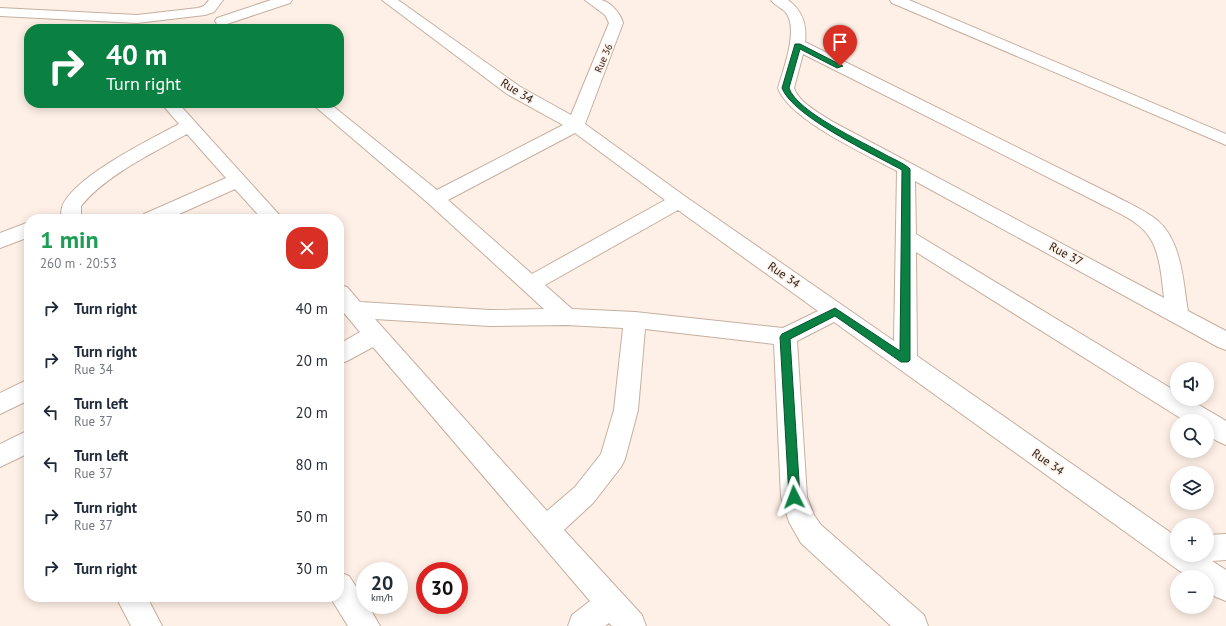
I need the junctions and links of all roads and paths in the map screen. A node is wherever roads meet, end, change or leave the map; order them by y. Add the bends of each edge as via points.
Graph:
1 (285, 0) edge
2 (388, 0) edge
3 (592, 0) edge
4 (778, 0) edge
5 (897, 0) edge
6 (213, 5) edge
7 (0, 12) edge
8 (100, 24) edge
9 (226, 24) edge
10 (229, 24) edge
11 (798, 45) junction
12 (173, 108) edge
13 (326, 108) edge
14 (189, 126) junction
15 (576, 126) junction
16 (1226, 140) edge
17 (906, 169) junction
18 (238, 180) junction
19 (435, 199) junction
20 (679, 201) junction
21 (71, 214) edge
22 (162, 214) edge
23 (269, 214) edge
24 (24, 230) edge
25 (2, 235) edge
26 (906, 236) junction
27 (531, 284) junction
28 (346, 301) edge
29 (835, 312) junction
30 (1178, 314) junction
31 (567, 317) junction
32 (635, 320) junction
33 (376, 334) junction
34 (785, 337) junction
35 (1226, 341) edge
36 (344, 352) edge
37 (905, 360) junction
38 (24, 392) edge
39 (0, 404) edge
40 (1193, 414) edge
41 (1214, 427) edge
42 (1226, 434) edge
43 (24, 444) edge
44 (0, 456) edge
45 (546, 529) junction
46 (1170, 547) edge
47 (1226, 547) edge
48 (1214, 548) edge
49 (1191, 562) edge
50 (1226, 587) edge
51 (344, 594) edge
52 (134, 602) edge
53 (610, 602) junction
54 (146, 626) edge
55 (365, 626) edge
56 (583, 626) edge
57 (631, 626) edge
58 (913, 626) edge

1 - 10 street
2 - 15 street, Rue 34 via 513,90
3 - 15 street, Rue 36 via 608,10 616,23
4 - 11 street, Rue 37 via 796,15
5 - 16 street
6 - 8 street via 200,12
6 - 9 street
7 - 8 street
11 - 17 street, Rue 37 via 786,88 788,94 802,108 828,126
11 - 30 street via 1143,220 1156,231 1163,244
12 - 14 street
13 - 19 street
14 - 18 street
14 - 21 street via 136,155 89,187 72,205
15 - 19 street
15 - 20 street, Rue 34
17 - 26 street
17 - 30 street, Rue 37
18 - 22 street
18 - 23 street
19 - 27 street
20 - 27 street
20 - 29 street, Rue 34
24 - 25 street
26 - 37 street
26 - 40 street
27 - 31 street
28 - 31 street via 490,318
28 - 33 street
29 - 34 street
29 - 37 street, Rue 34
30 - 35 street, Rue 37
31 - 32 street
32 - 34 street
32 - 45 street via 626,410 612,459 584,495
33 - 36 street
33 - 45 street
34 - 58 street via 794,497 803,522 811,534 834,556
37 - 46 street, Rue 34
38 - 39 street
41 - 42 street
43 - 44 street
45 - 53 street
47 - 48 street
49 - 50 street, Rue 34
51 - 55 street
52 - 54 street
53 - 56 street
53 - 57 street

